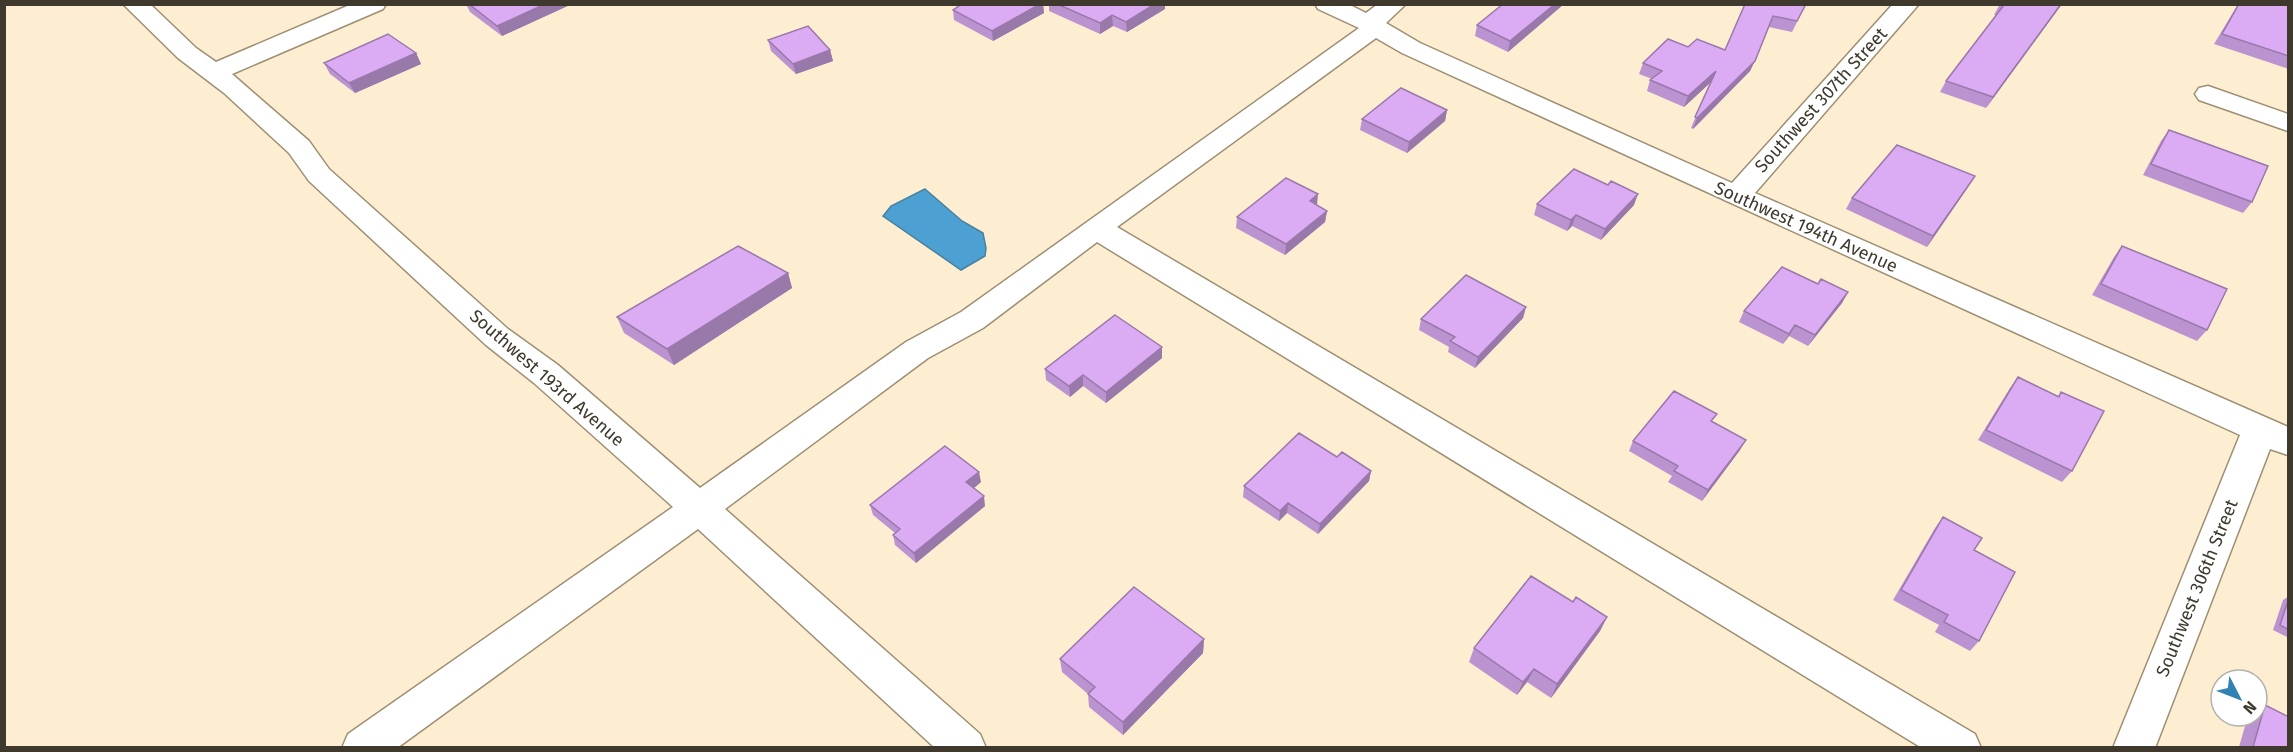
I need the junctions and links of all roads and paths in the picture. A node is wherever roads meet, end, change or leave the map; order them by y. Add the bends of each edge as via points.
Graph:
1 (135, 4) edge
2 (374, 4) edge
3 (1328, 4) edge
4 (1907, 4) edge
5 (1379, 18) edge
6 (212, 73) junction
7 (2208, 94) dead end
8 (2289, 123) edge
9 (1736, 196) junction
10 (1096, 228) junction
11 (2274, 436) edge
12 (698, 507) junction
13 (363, 747) edge
14 (965, 747) edge
15 (1960, 747) edge
16 (2133, 747) edge

1 - 6 street, Southwest 193rd Avenue
2 - 6 street
3 - 5 street, Southwest 194th Avenue
4 - 9 street, Southwest 307th Street
5 - 9 street, Southwest 194th Avenue via 1411,48
5 - 10 street
6 - 12 street, Southwest 193rd Avenue via 299,147 319,175 497,337 546,374
7 - 8 street
9 - 11 street, Southwest 194th Avenue
10 - 12 street via 972,320 917,350
10 - 15 street
11 - 16 street, Southwest 306th Street
12 - 13 street
12 - 14 street, Southwest 193rd Avenue

